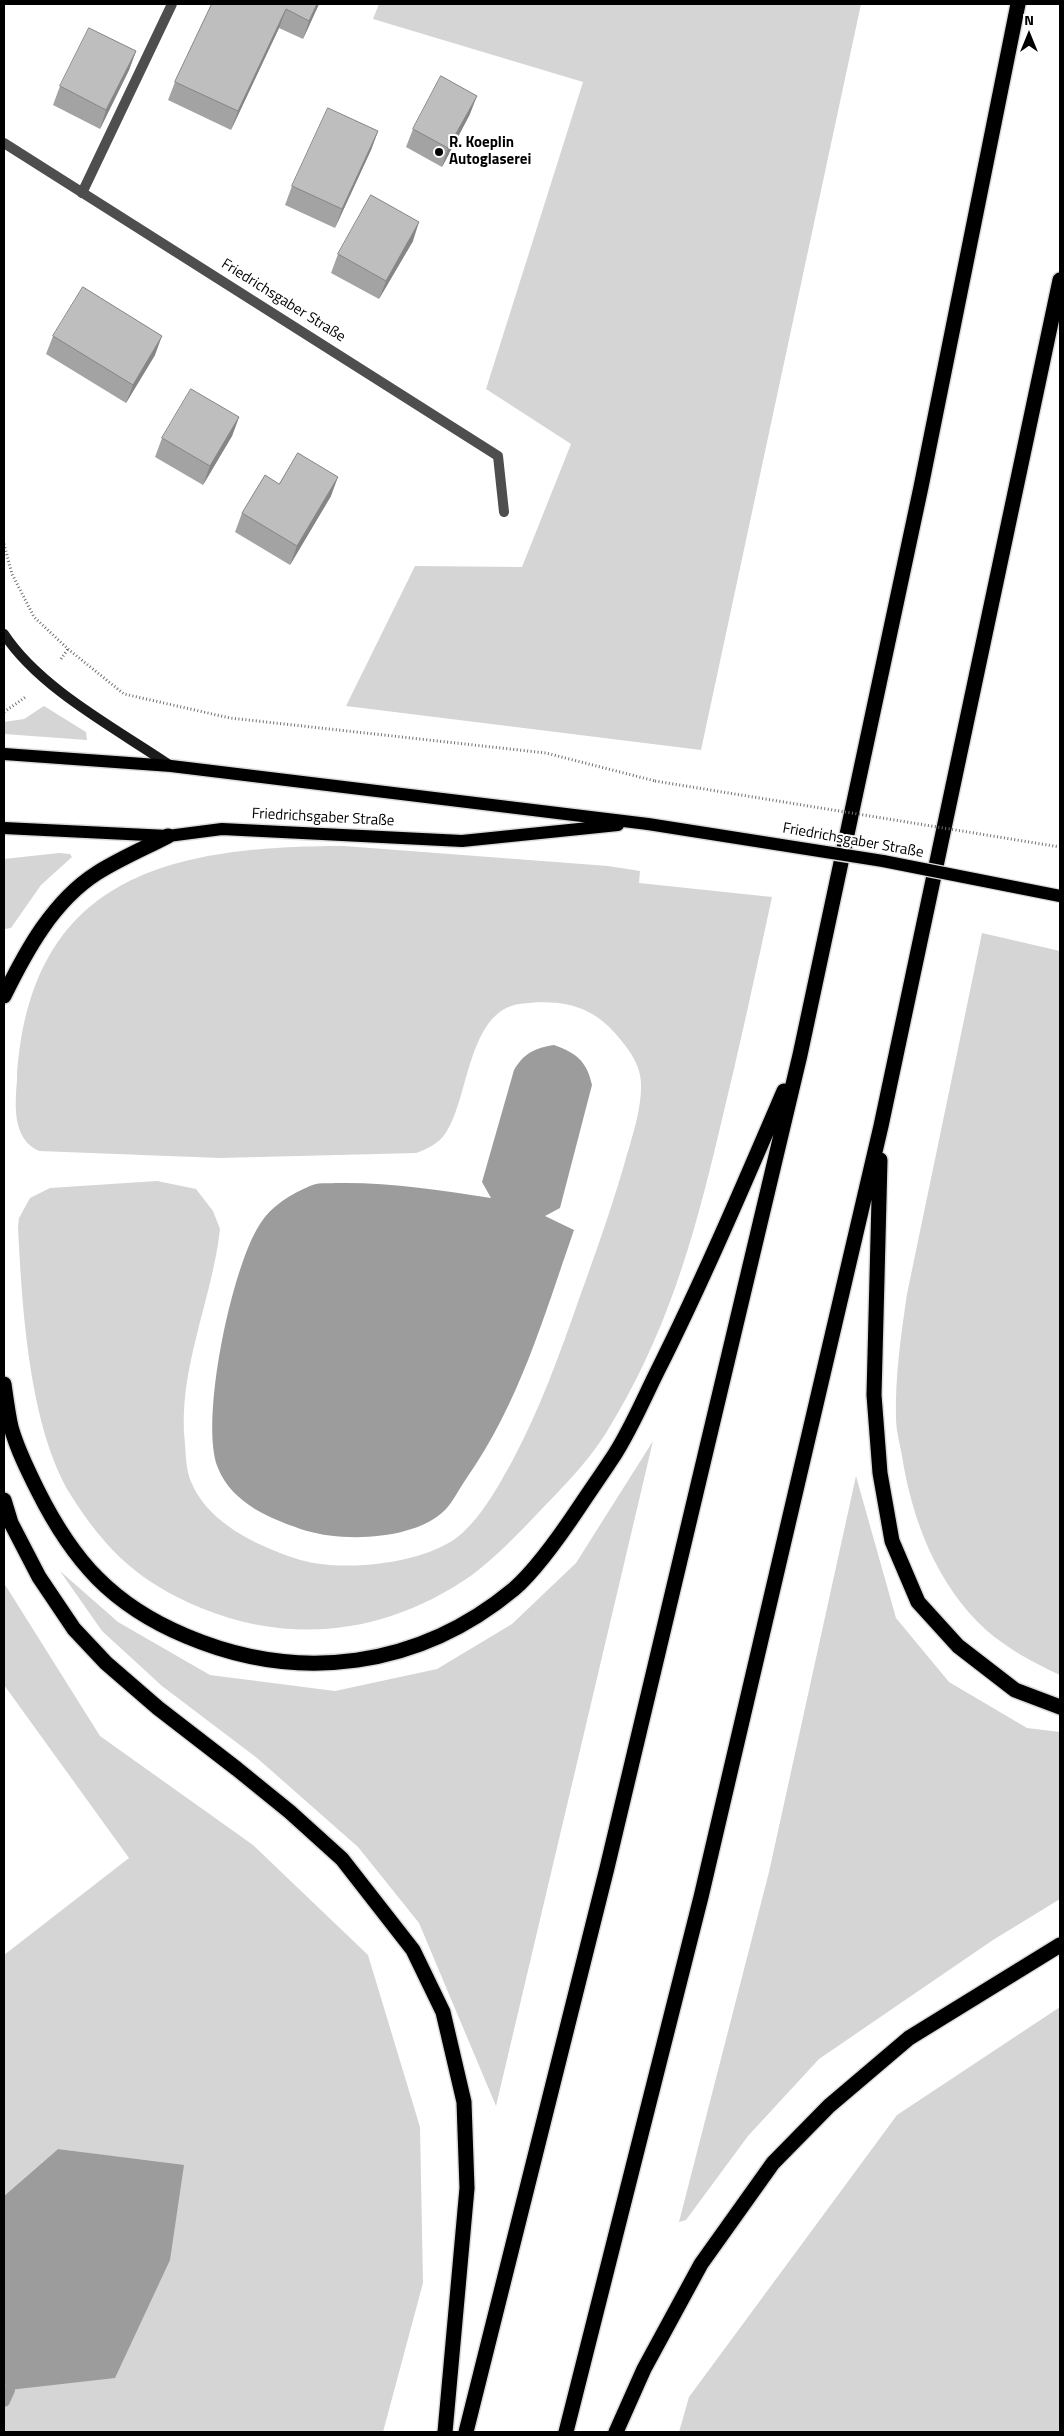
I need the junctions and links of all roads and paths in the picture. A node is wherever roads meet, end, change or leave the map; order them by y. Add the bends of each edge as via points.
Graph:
1 (172, 4) edge
2 (1018, 4) edge
3 (4, 143) edge
4 (82, 193) junction
5 (1060, 280) edge
6 (504, 512) dead end
7 (4, 544) edge
8 (4, 634) edge
9 (4, 754) edge
10 (171, 766) junction
11 (644, 823) junction
12 (4, 828) edge
13 (168, 836) junction
14 (1060, 847) edge
15 (1060, 896) edge
16 (4, 996) edge
17 (800, 1055) junction
18 (881, 1126) junction
19 (4, 1384) edge
20 (4, 1500) edge
21 (1060, 1707) edge
22 (1060, 1946) edge
23 (445, 2432) edge
24 (466, 2432) edge
25 (566, 2432) edge
26 (616, 2432) edge

1 - 4 street
2 - 17 highway via 921,487
3 - 4 street, Friedrichsgaber Straße
4 - 6 street, Friedrichsgaber Straße via 498,456
5 - 18 highway
7 - 14 path, bridge via 12,574 34,617 124,694 230,718 546,753 655,781
8 - 10 main road, Friedrichsgaber Straße via 46,682
9 - 10 main road, Friedrichsgaber Straße
10 - 11 main road, Friedrichsgaber Straße
11 - 13 main road, Friedrichsgaber Straße via 462,841 222,829
11 - 15 main road, Friedrichsgaber Straße, bridge via 883,861
12 - 13 main road, Friedrichsgaber Straße
13 - 16 highway via 96,873 60,904 24,956
17 - 19 highway via 697,1293 617,1452 562,1532 516,1588 467,1621 408,1650 358,1661 305,1665 264,1661 210,1646 164,1627 114,1594 80,1561 54,1523 27,1470 11,1427
17 - 24 highway via 609,1858
18 - 21 highway via 874,1394 880,1473 892,1541 918,1602 958,1646 1015,1690
18 - 25 highway via 703,1887
20 - 23 highway via 11,1523 39,1577 74,1629 106,1663 158,1708 238,1768 342,1859 413,1950 443,2012 464,2102 467,2188
22 - 26 highway via 909,2038 829,2106 773,2163 701,2264 644,2369

